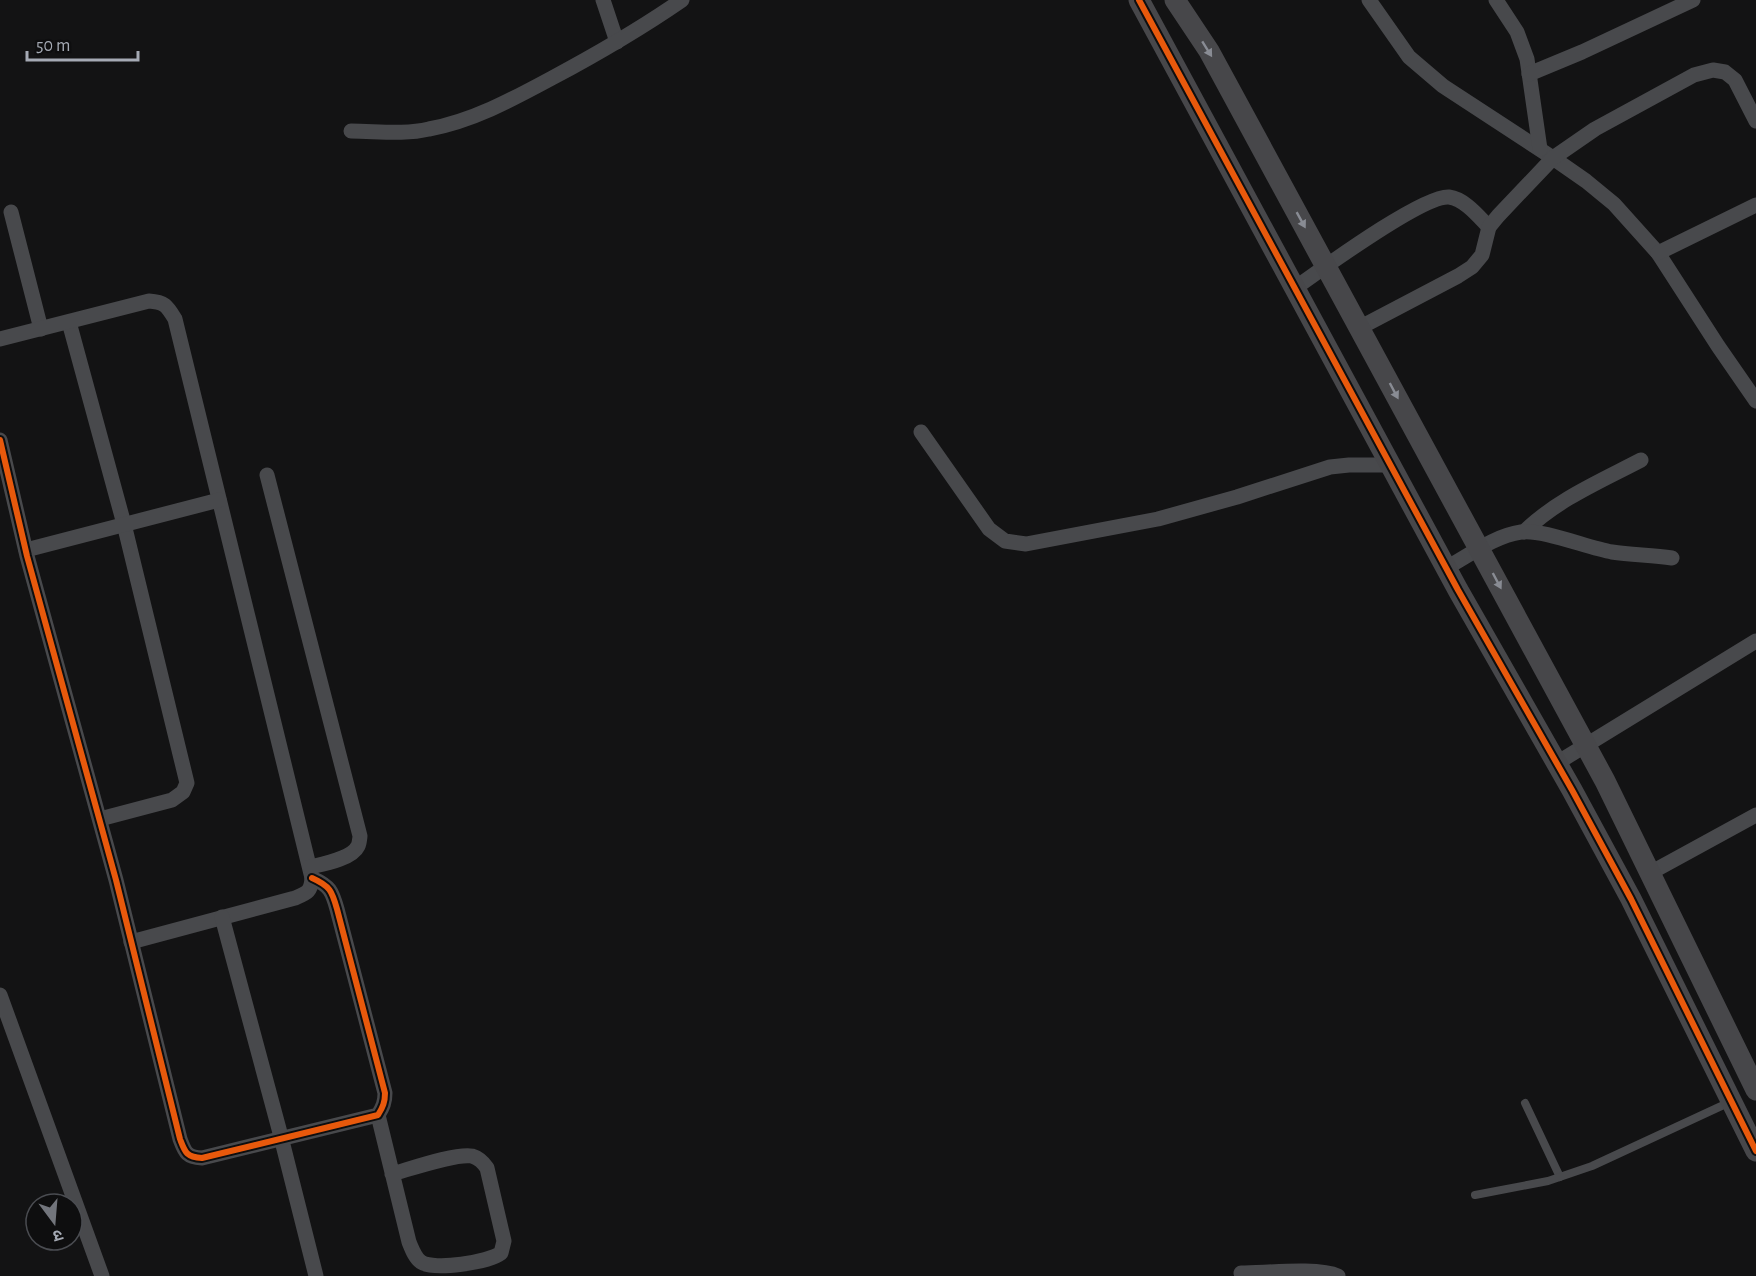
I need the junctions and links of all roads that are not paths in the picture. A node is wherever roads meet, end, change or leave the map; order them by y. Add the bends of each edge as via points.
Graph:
1 (603, 0) edge
2 (682, 0) edge
3 (1139, 0) edge
4 (1175, 0) edge
5 (1369, 0) edge
6 (1496, 0) edge
7 (1693, 0) edge
8 (1674, 4) edge
9 (617, 42) junction
10 (1529, 74) junction
11 (1756, 121) edge
12 (351, 131) dead end
13 (1540, 149) junction
14 (1553, 158) junction
15 (1756, 205) edge
16 (11, 212) dead end
17 (1489, 227) junction
18 (1658, 253) junction
19 (1326, 266) junction
20 (1295, 288) junction
21 (69, 322) junction
22 (1359, 328) junction
23 (41, 329) junction
24 (0, 339) edge
25 (1756, 401) edge
26 (921, 432) dead end
27 (0, 440) edge
28 (1641, 460) dead end
29 (1391, 465) junction
30 (267, 475) dead end
31 (219, 500) junction
32 (124, 525) junction
33 (1524, 532) junction
34 (26, 550) junction
35 (1479, 550) junction
36 (1672, 558) dead end
37 (1446, 568) junction
38 (1756, 641) edge
39 (1586, 746) junction
40 (1557, 763) junction
41 (1756, 815) edge
42 (100, 819) junction
43 (311, 873) junction
44 (1650, 873) junction
45 (222, 917) junction
46 (132, 942) junction
47 (0, 995) edge
48 (1756, 1090) edge
49 (1732, 1102) junction
50 (1526, 1103) dead end
51 (378, 1115) junction
52 (281, 1138) junction
53 (1756, 1151) edge
54 (392, 1173) junction
55 (1560, 1177) junction
56 (1475, 1195) dead end
57 (1241, 1273) dead end
58 (102, 1276) edge
59 (316, 1276) edge
60 (1338, 1276) edge

1 - 9 street
2 - 9 street
3 - 20 street
4 -> 19 street via 1209,51
5 - 13 street via 1409,57 1443,86
6 - 10 street via 1516,32
7 - 8 street
8 - 10 street via 1582,52
9 - 12 street via 497,107 457,122 428,130
10 - 13 street
11 - 14 street via 1735,80 1725,72 1713,70 1694,75 1595,129
13 - 14 street
14 - 17 street
14 - 18 street via 1614,204
15 - 18 street
16 - 23 street
17 - 19 street via 1467,206 1450,197 1437,199 1414,209
17 - 22 street via 1482,255 1472,267
18 - 25 street
19 - 20 street
19 - 22 street
20 - 29 street
21 - 23 street
21 - 31 street via 149,301 160,301 168,308 175,319
21 - 32 street
22 -> 35 street
23 - 24 street
26 - 29 street via 989,529 1005,541 1026,544 1158,519 1330,467
27 - 34 street
28 - 33 street via 1553,507
29 - 37 street
30 - 43 street via 360,836 359,846 352,854
31 - 32 street
31 - 43 street
32 - 34 street
32 - 42 street via 187,783 172,800
33 - 35 street
33 - 36 street via 1613,552
34 - 42 street
35 - 37 street
35 -> 39 street
37 - 40 street
38 - 39 street
39 - 40 street
39 - 44 street
40 - 49 street via 1631,899
41 - 44 street
42 - 46 street
43 - 45 street via 311,887 306,893
43 - 51 street via 326,884 338,909 385,1093 385,1103
44 - 48 street
45 - 46 street
45 - 52 street
46 - 52 street via 186,1152 202,1158
47 - 58 street
49 - 53 street
49 - 55 lane
50 - 55 lane
51 - 52 street
51 - 54 street
52 - 59 street
54 - 54 street via 453,1158 471,1156 482,1160 504,1241 501,1253 486,1260 436,1266 422,1263 414,1254
55 - 56 lane
57 - 60 street

